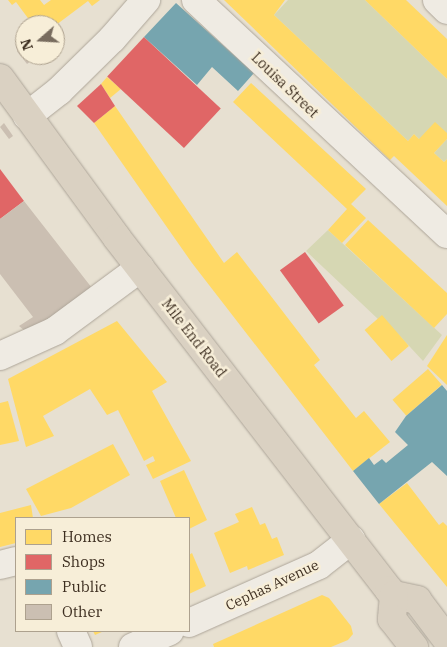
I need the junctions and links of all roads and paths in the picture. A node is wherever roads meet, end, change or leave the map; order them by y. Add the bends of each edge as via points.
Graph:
1 (146, 0) edge
2 (196, 0) edge
3 (437, 0) edge
4 (447, 10) edge
5 (0, 78) edge
6 (27, 116) junction
7 (447, 234) edge
8 (140, 268) junction
9 (0, 356) edge
10 (351, 540) junction
11 (15, 561) edge
12 (0, 565) edge
13 (394, 595) junction
14 (190, 623) edge
15 (71, 632) edge
16 (168, 632) edge
17 (446, 636) edge
18 (78, 647) edge
19 (133, 647) edge
20 (414, 647) edge

1 - 6 street via 106,46
2 - 7 street, Louisa Street via 374,170
3 - 4 street
5 - 6 highway, Mile End Road
6 - 8 highway, Mile End Road
8 - 9 street via 55,331
8 - 10 highway, Mile End Road
10 - 13 highway, Mile End Road
10 - 14 street, Cephas Avenue via 319,565
11 - 12 street
13 - 17 highway via 417,600
13 - 20 highway via 392,618
15 - 18 street
16 - 19 street

